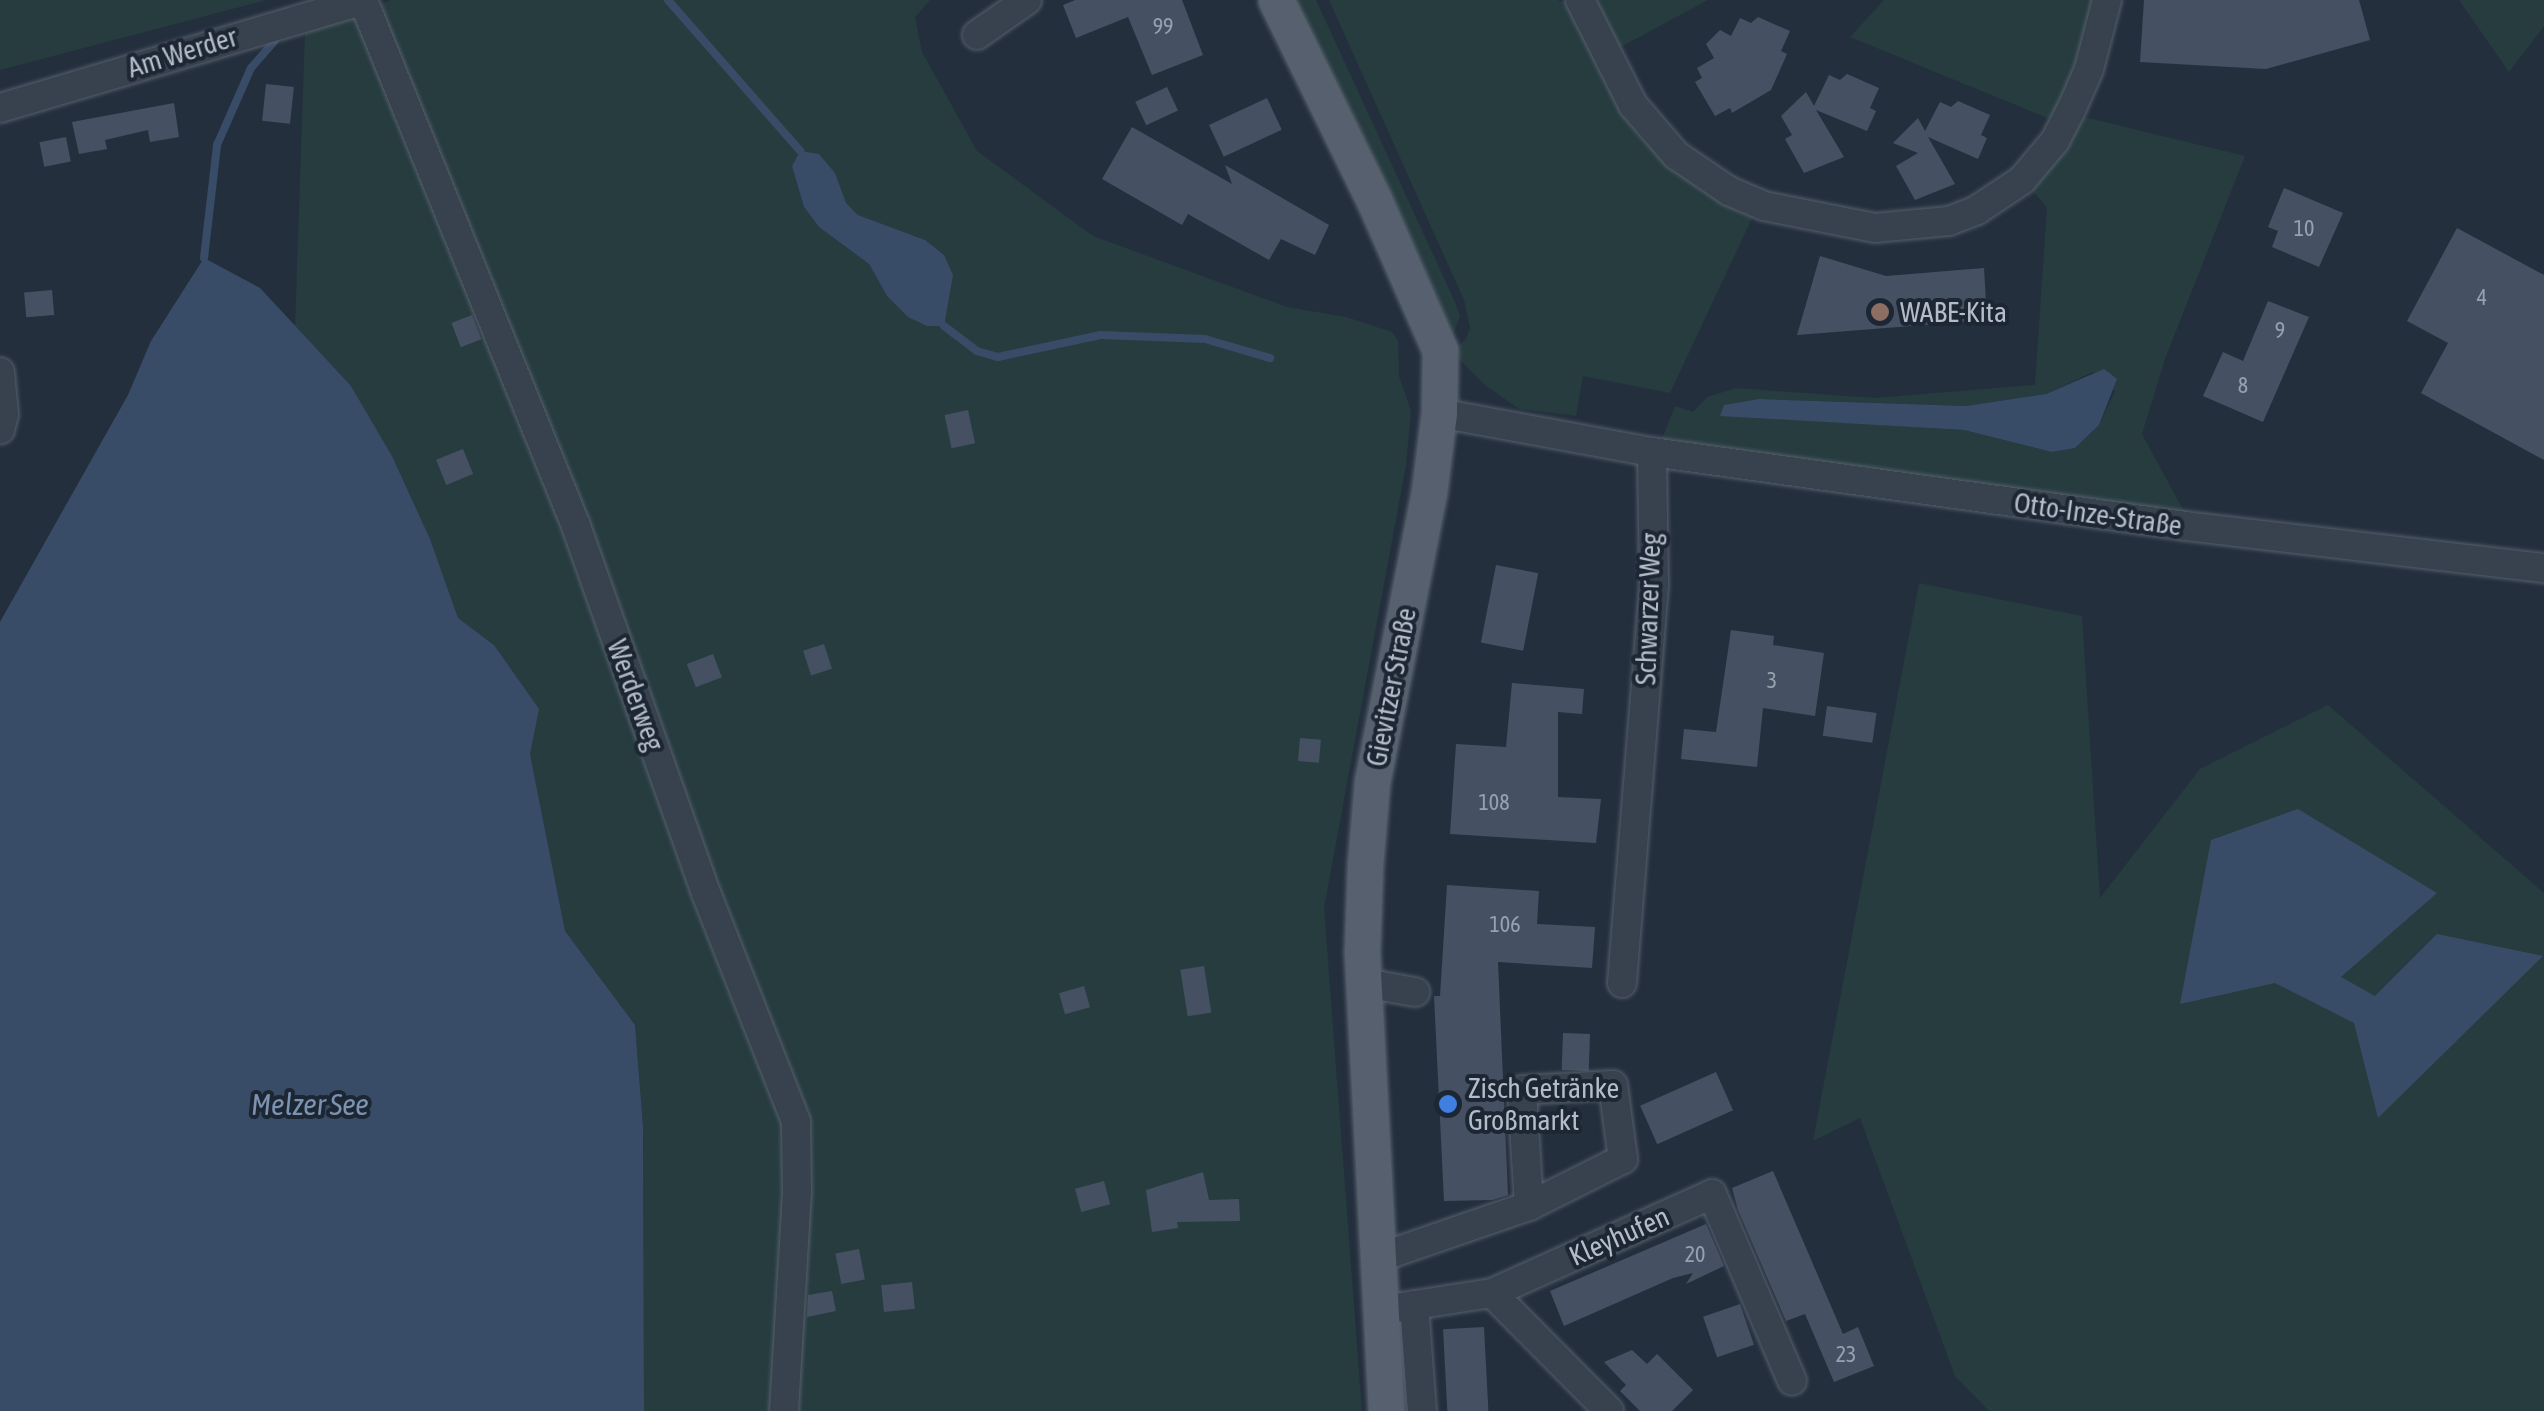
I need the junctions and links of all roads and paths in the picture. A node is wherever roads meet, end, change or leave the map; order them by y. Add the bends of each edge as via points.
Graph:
1 (364, 0) edge
2 (1027, 0) edge
3 (1276, 0) edge
4 (1580, 0) edge
5 (2107, 0) edge
6 (977, 35) dead end
7 (0, 108) edge
8 (0, 372) edge
9 (1439, 413) junction
10 (0, 430) edge
11 (1652, 452) junction
12 (2544, 568) edge
13 (1622, 982) dead end
14 (1364, 983) junction
15 (1415, 992) dead end
16 (1529, 1206) junction
17 (1381, 1257) junction
18 (1492, 1293) junction
19 (1399, 1307) junction
20 (1792, 1382) dead end
21 (784, 1411) edge
22 (1386, 1411) edge
23 (1422, 1411) edge
24 (1609, 1411) edge

1 - 7 street, Am Werder
1 - 21 street, Werderweg via 576,526 706,893 796,1122
2 - 6 street
3 - 9 main road, Gievitzer Straße via 1440,350
4 - 5 street via 1633,105 1690,166 1764,206 1874,228 1948,221 2022,180 2072,108
8 - 10 street
9 - 11 street
9 - 14 main road, Gievitzer Straße via 1372,782
11 - 12 street, Otto-Inze-Straße
11 - 13 street, Schwarzer Weg via 1654,583
14 - 15 street
14 - 17 main road, Gievitzer Straße
16 - 16 street via 1522,1090 1613,1085 1623,1159
16 - 17 street via 1427,1227
17 - 19 main road, Gievitzer Straße
18 - 19 street
18 - 20 street, Kleyhufen via 1712,1194
18 - 24 street
19 - 22 main road, Gievitzer Straße
19 - 23 street

